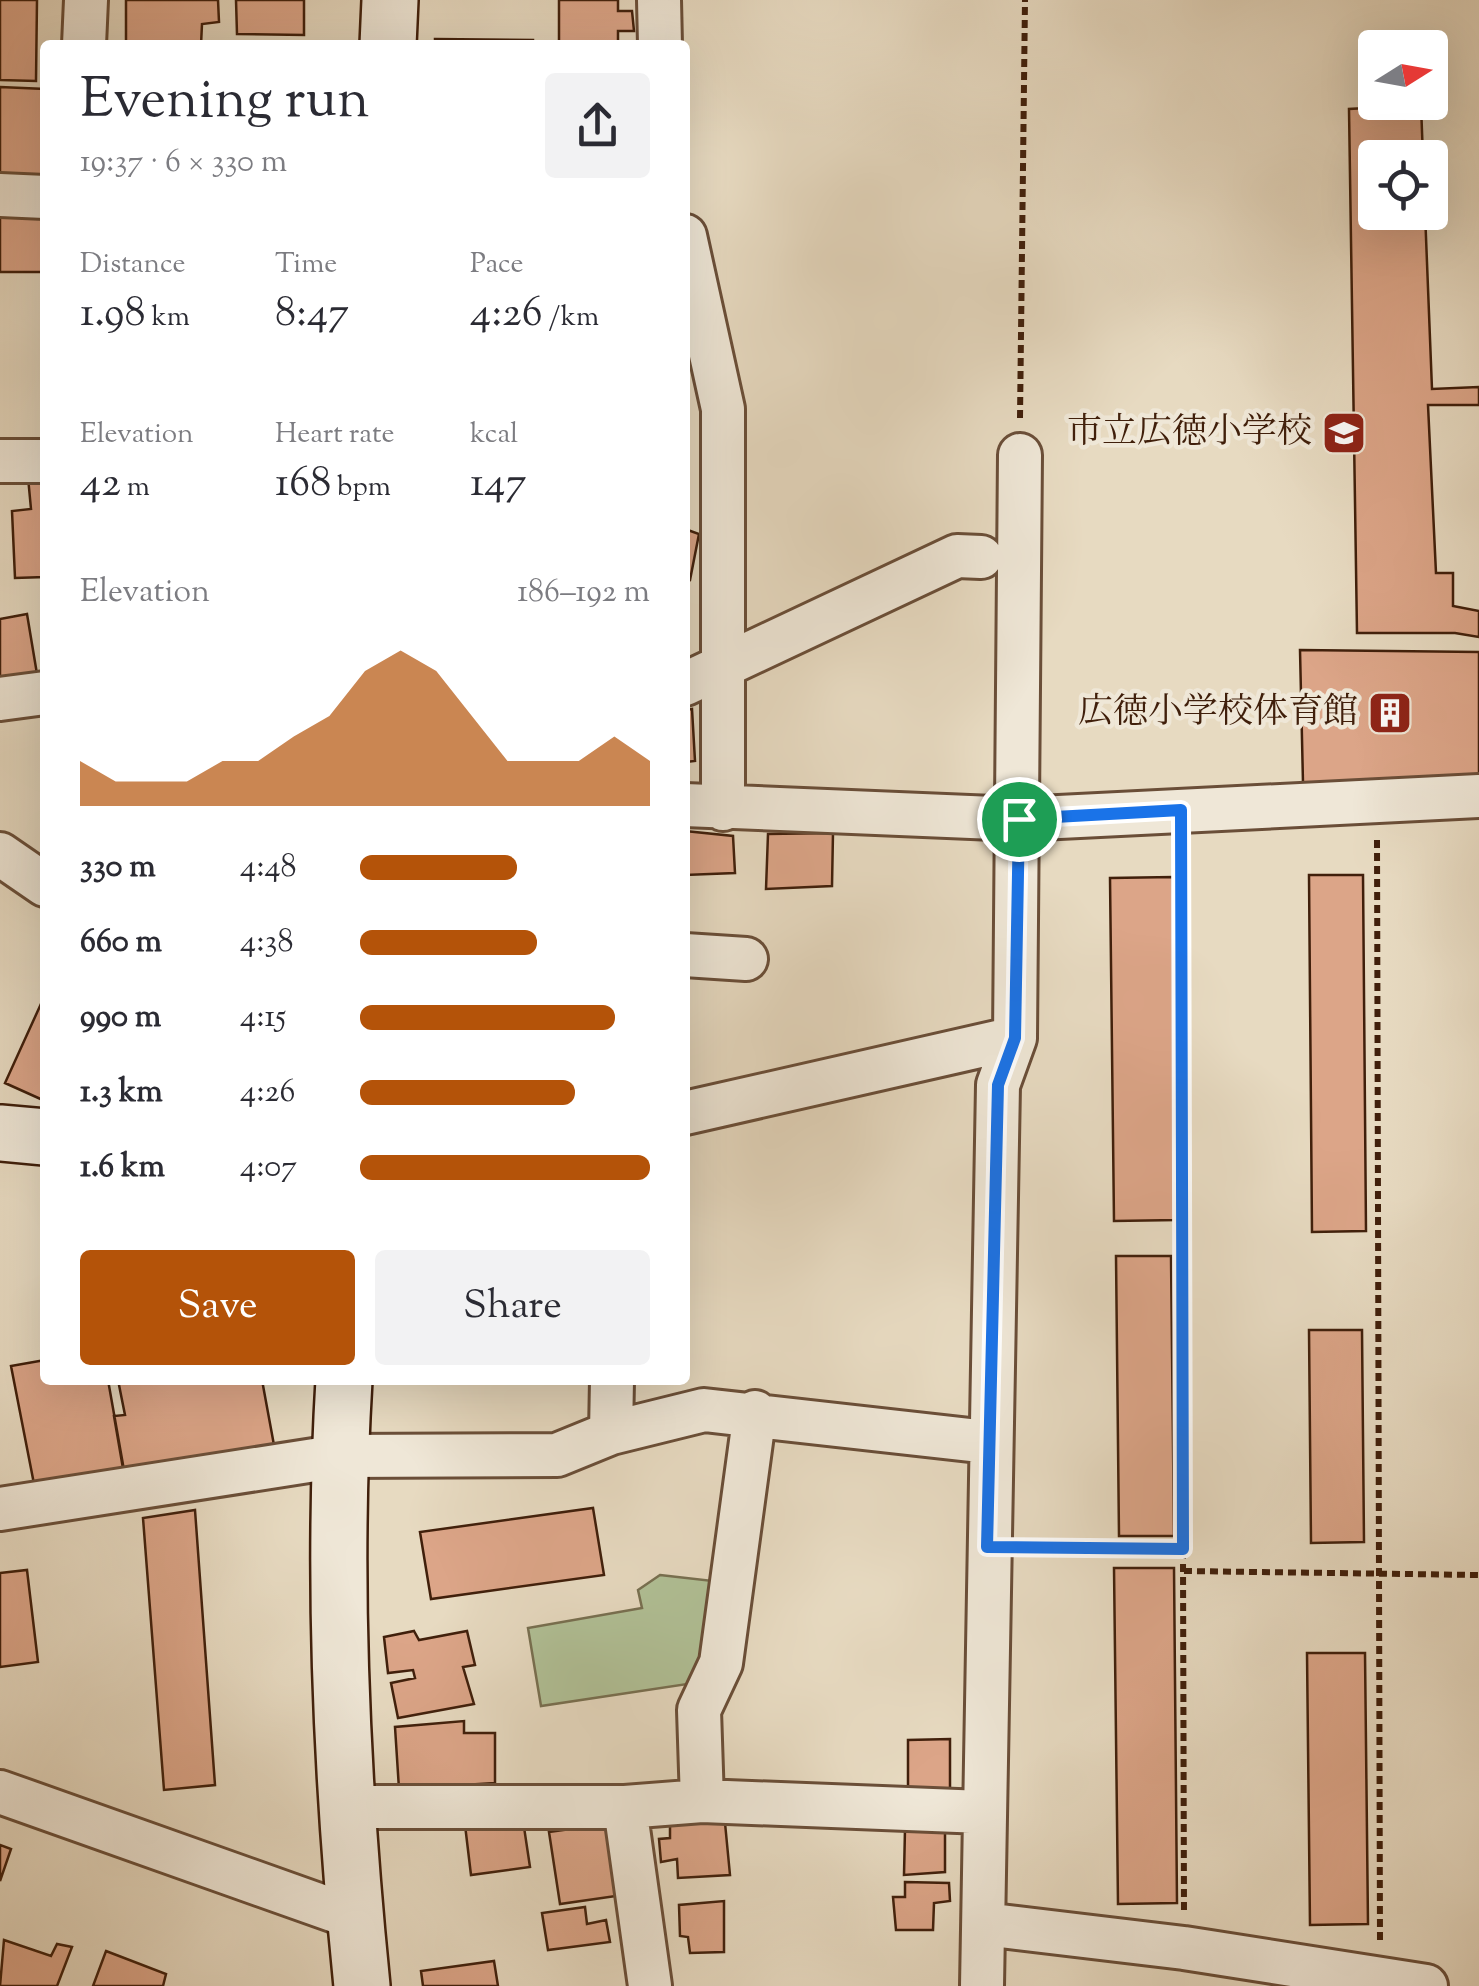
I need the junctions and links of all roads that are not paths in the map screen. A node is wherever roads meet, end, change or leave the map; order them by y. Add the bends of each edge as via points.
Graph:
1 (86, 0) edge
2 (390, 0) edge
3 (660, 0) edge
4 (84, 40) edge
5 (388, 40) edge
6 (660, 40) edge
7 (0, 195) edge
8 (40, 196) edge
9 (690, 259) edge
10 (1020, 455) road end
11 (0, 460) edge
12 (40, 462) edge
13 (980, 557) dead end
14 (703, 676) edge
15 (40, 694) edge
16 (0, 699) edge
17 (1479, 796) edge
18 (704, 807) edge
19 (1019, 819) junction
20 (0, 854) edge
21 (40, 882) edge
22 (690, 956) edge
23 (746, 959) dead end
24 (1015, 1038) junction
25 (690, 1112) edge
26 (0, 1133) edge
27 (40, 1137) edge
28 (344, 1385) edge
29 (612, 1385) edge
30 (755, 1412) junction
31 (611, 1433) junction
32 (988, 1442) junction
33 (340, 1456) junction
34 (0, 1509) edge
35 (0, 1792) edge
36 (702, 1802) junction
37 (346, 1807) junction
38 (626, 1807) junction
39 (983, 1812) junction
40 (355, 1918) junction
41 (984, 1924) junction
42 (1182, 1967) edge
43 (362, 1986) edge
44 (650, 1986) edge
45 (982, 1986) edge
46 (1426, 1986) edge

1 - 4 street
2 - 5 street
3 - 6 street
7 - 8 street
9 - 14 street via 723,410
10 - 19 street
11 - 12 street
13 - 14 street via 957,556
14 - 18 street
15 - 16 street
17 - 19 street
18 - 19 street
19 - 24 street
20 - 21 street
22 - 23 street
24 - 25 street
24 - 32 street via 998,1085
26 - 27 street
28 - 33 street
29 - 31 street
30 - 31 street via 704,1410
30 - 32 street
30 - 36 street via 721,1663 698,1710
31 - 33 street via 557,1455
32 - 39 street
33 - 34 street
33 - 37 street
35 - 40 street
36 - 38 street
36 - 39 street
37 - 38 street
37 - 40 street
38 - 44 street
39 - 41 street
40 - 43 street
41 - 42 street
41 - 45 street
42 - 46 street

